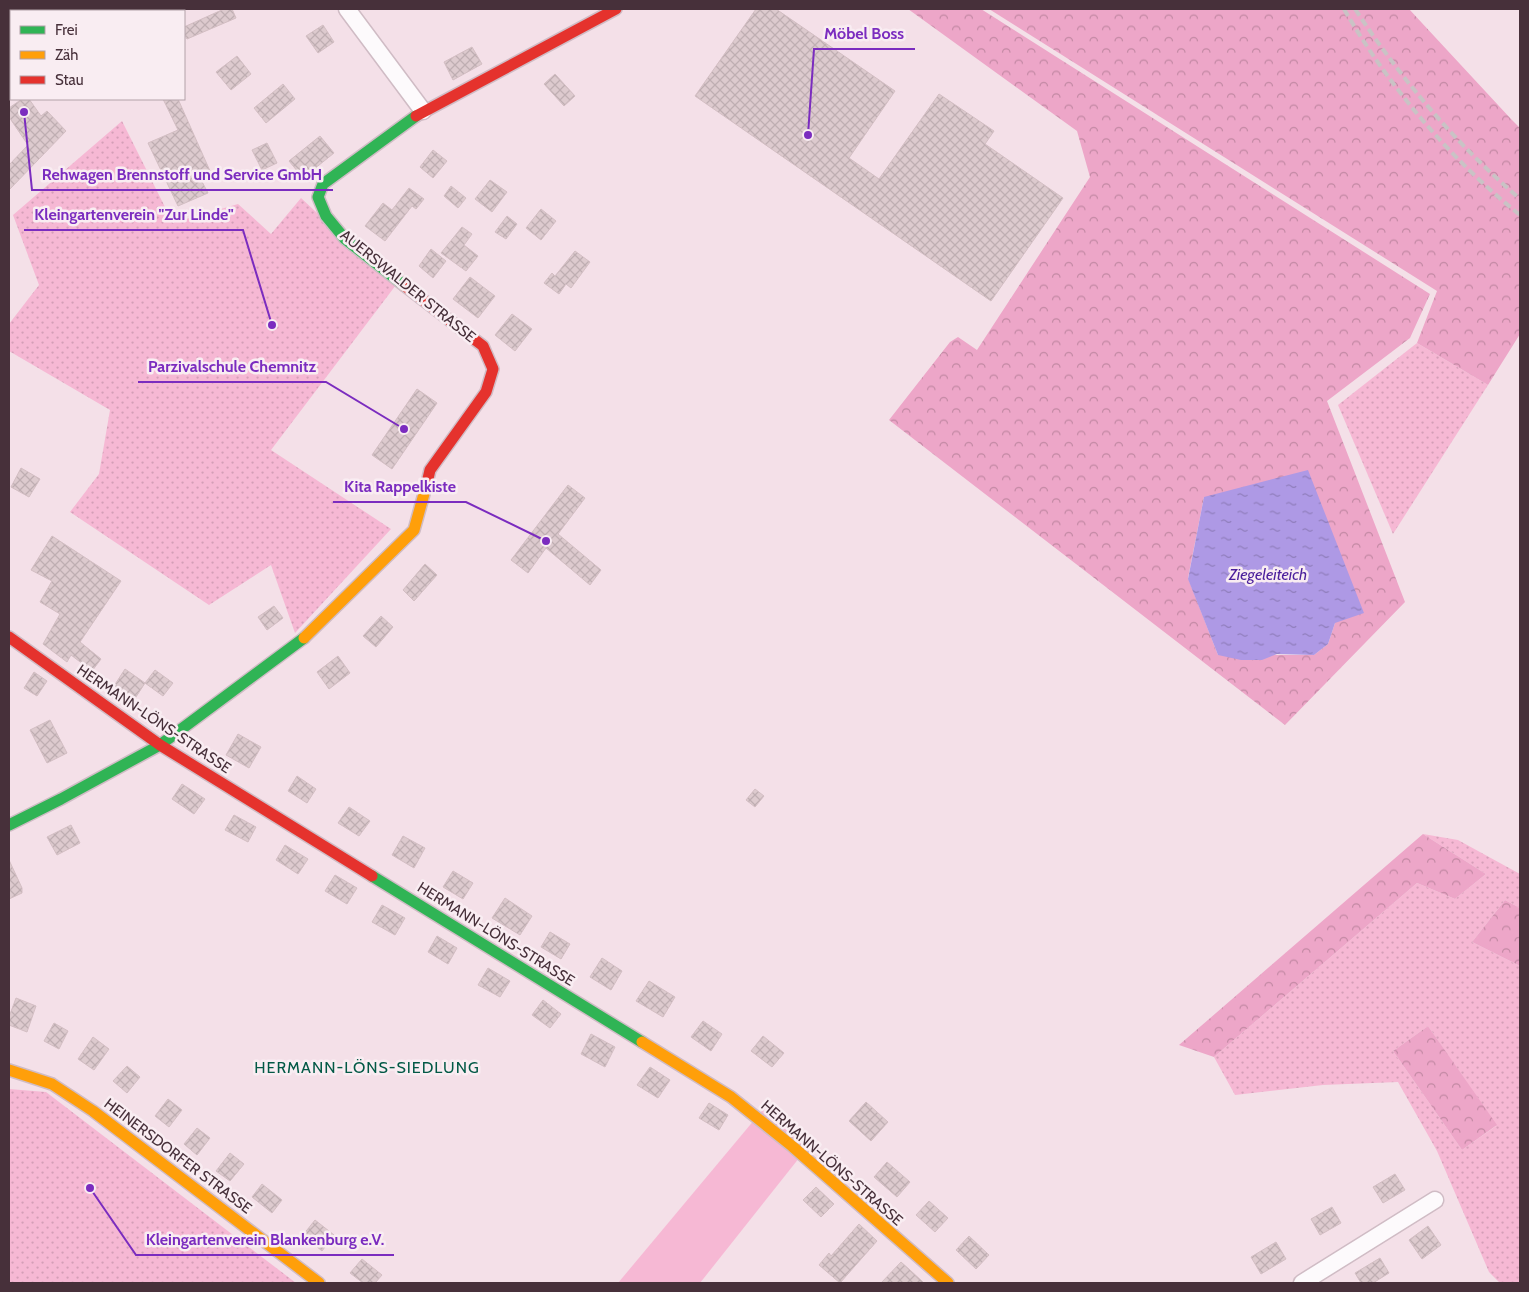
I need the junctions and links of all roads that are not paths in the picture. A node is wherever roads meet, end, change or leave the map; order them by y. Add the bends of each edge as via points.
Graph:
1 (347, 9) edge
2 (616, 9) edge
3 (423, 111) junction
4 (9, 636) edge
5 (160, 745) junction
6 (9, 825) edge
7 (9, 1070) edge
8 (1435, 1200) dead end
9 (319, 1283) edge
10 (948, 1283) edge
11 (1302, 1283) edge

1 - 3 street
2 - 3 street, AUERSWALDER STRASSE
3 - 5 street, AUERSWALDER STRASSE via 323,184 318,197 326,216 345,238 483,346 493,369 486,392 430,470 414,530 305,638
4 - 5 street, HERMANN-LÖNS-STRASSE
5 - 6 street, AUERSWALDER STRASSE
5 - 10 street, HERMANN-LÖNS-STRASSE via 731,1097
7 - 9 street, HEINERSDORFER STRASSE via 52,1084 93,1110
8 - 11 street

